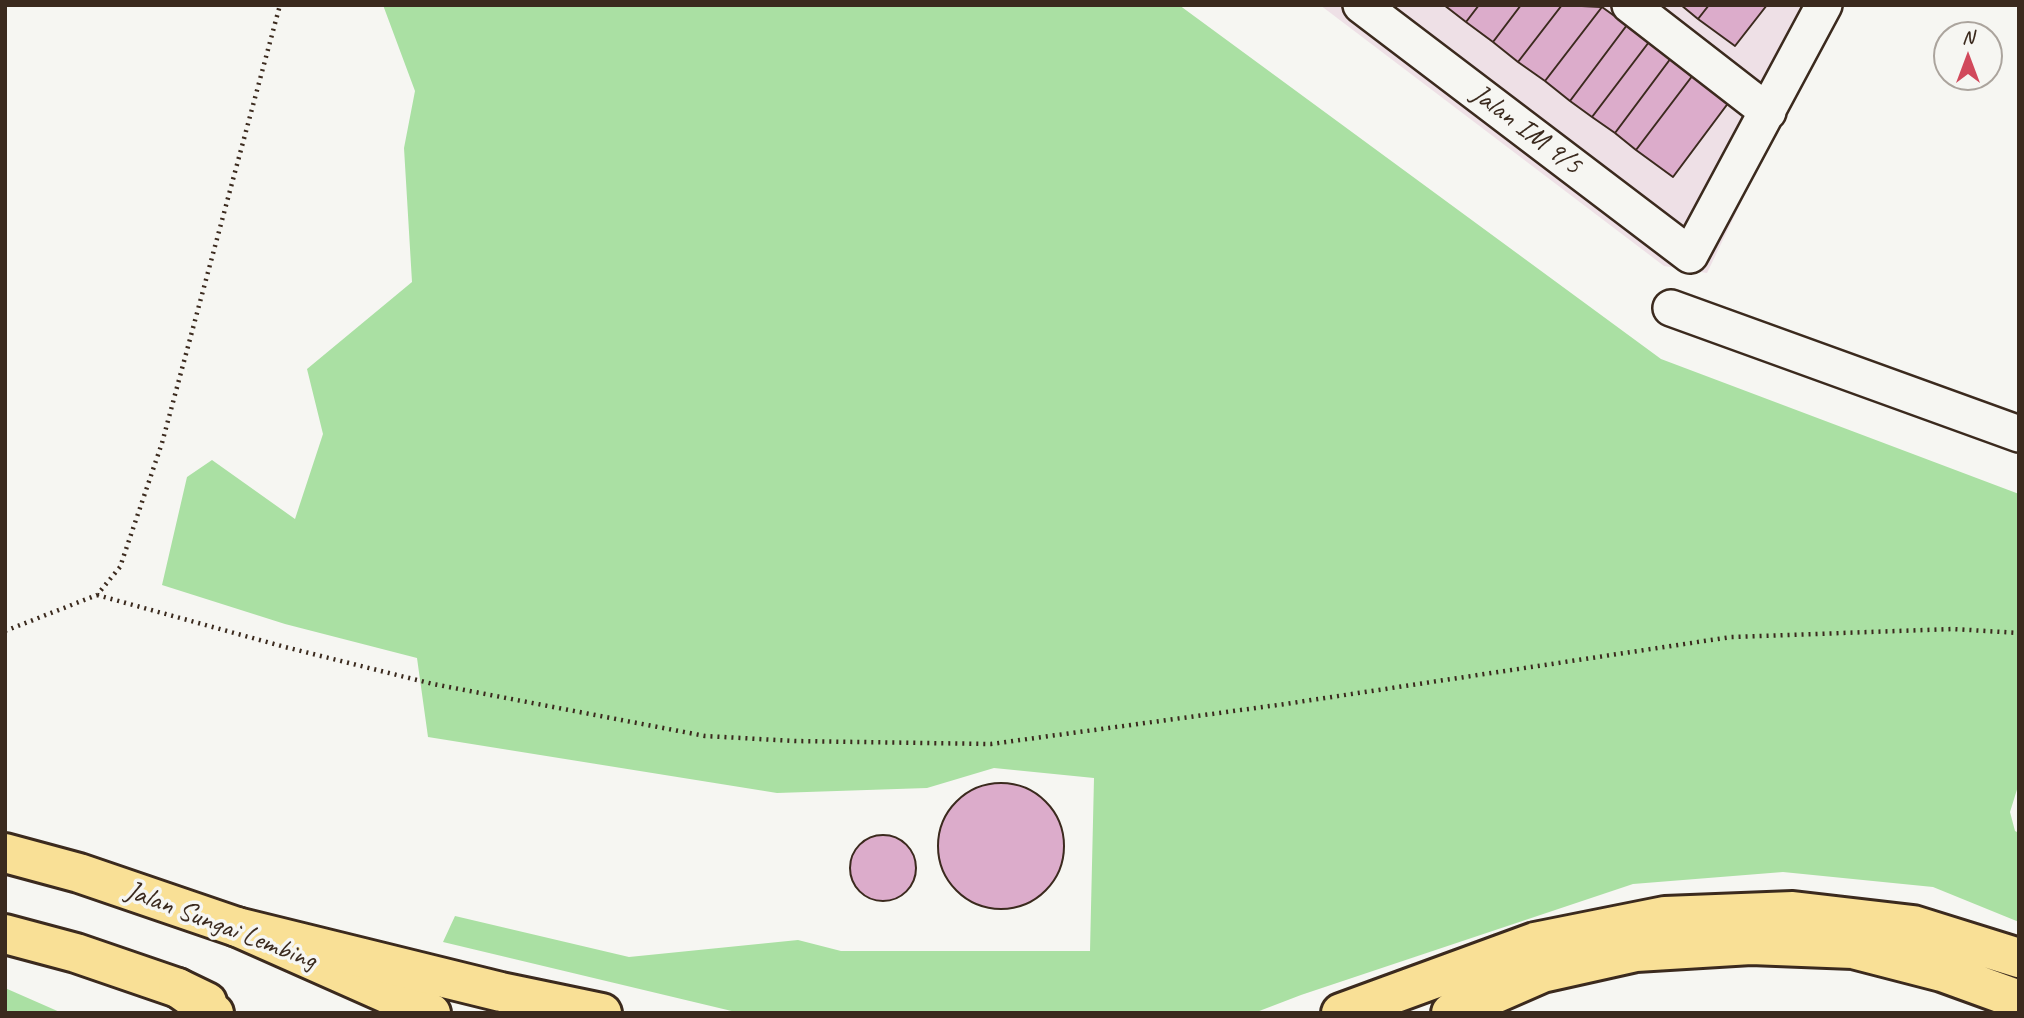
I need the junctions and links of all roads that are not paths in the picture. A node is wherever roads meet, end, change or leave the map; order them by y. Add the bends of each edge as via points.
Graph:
1 (1361, 5) edge
2 (1630, 5) edge
3 (1824, 5) edge
4 (1768, 112) junction
5 (1671, 307) dead end
6 (2019, 434) edge
7 (5, 853) edge
8 (237, 927) junction
9 (5, 934) edge
10 (2019, 958) edge
11 (178, 988) junction
12 (2019, 1000) edge
13 (214, 1013) edge
14 (232, 1013) edge
15 (431, 1013) edge
16 (602, 1013) edge
17 (1341, 1013) edge
18 (1451, 1013) edge

1 - 4 street, Jalan IM 9/5 via 1690,255
2 - 4 street
3 - 4 street
5 - 6 street
7 - 8 main road, Jalan Sungai Lembing
8 - 15 main road, Jalan Sungai Lembing
8 - 16 main road
9 - 11 main road
10 - 17 main road via 1913,925 1793,911 1665,916 1535,942
11 - 13 main road
11 - 14 main road
12 - 18 main road via 1941,972 1853,949 1751,944 1622,955 1542,974

